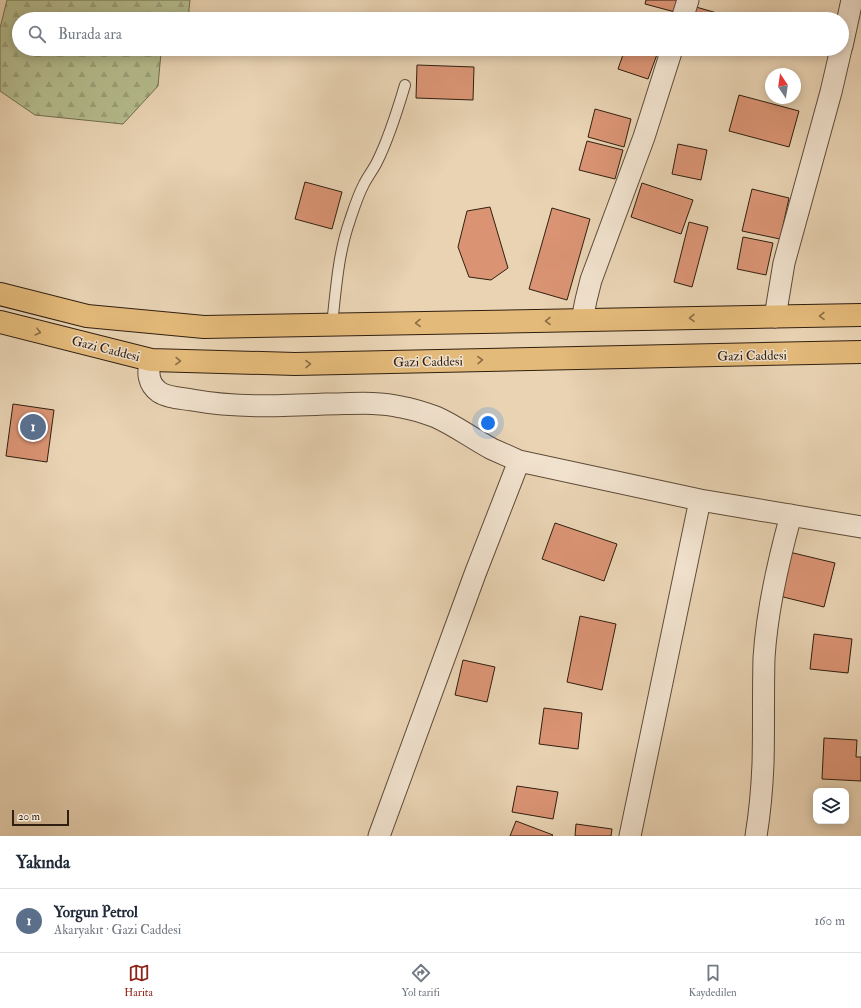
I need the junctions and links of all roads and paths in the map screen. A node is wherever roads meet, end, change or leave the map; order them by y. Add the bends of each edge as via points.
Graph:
1 (688, 0) edge
2 (852, 0) edge
3 (684, 12) edge
4 (849, 14) edge
5 (670, 56) edge
6 (839, 56) edge
7 (404, 85) dead end
8 (0, 294) edge
9 (861, 315) edge
10 (775, 317) junction
11 (582, 320) junction
12 (0, 322) edge
13 (332, 325) junction
14 (861, 352) edge
15 (151, 360) junction
16 (520, 461) junction
17 (700, 500) junction
18 (791, 515) junction
19 (861, 527) edge
20 (378, 836) edge
21 (630, 836) edge
22 (756, 836) edge

1 - 3 street
2 - 4 street
5 - 11 street via 644,137 591,280
6 - 10 street via 784,262
7 - 13 lane via 387,140 364,185 343,243
8 - 13 highway, Gazi Caddesi via 102,318 204,327
9 -> 10 highway, Gazi Caddesi
10 -> 11 highway, Gazi Caddesi
11 -> 13 highway, Gazi Caddesi
12 -> 15 highway, Gazi Caddesi
15 -> 14 highway, Gazi Caddesi via 296,364
15 - 16 street via 148,374 150,382 165,395 257,406 364,403 400,406 436,418 492,449
16 - 17 street
16 - 20 street via 475,574
17 - 18 street
17 - 21 street
18 - 19 street
18 - 22 street via 780,556 767,627 763,686 763,763

